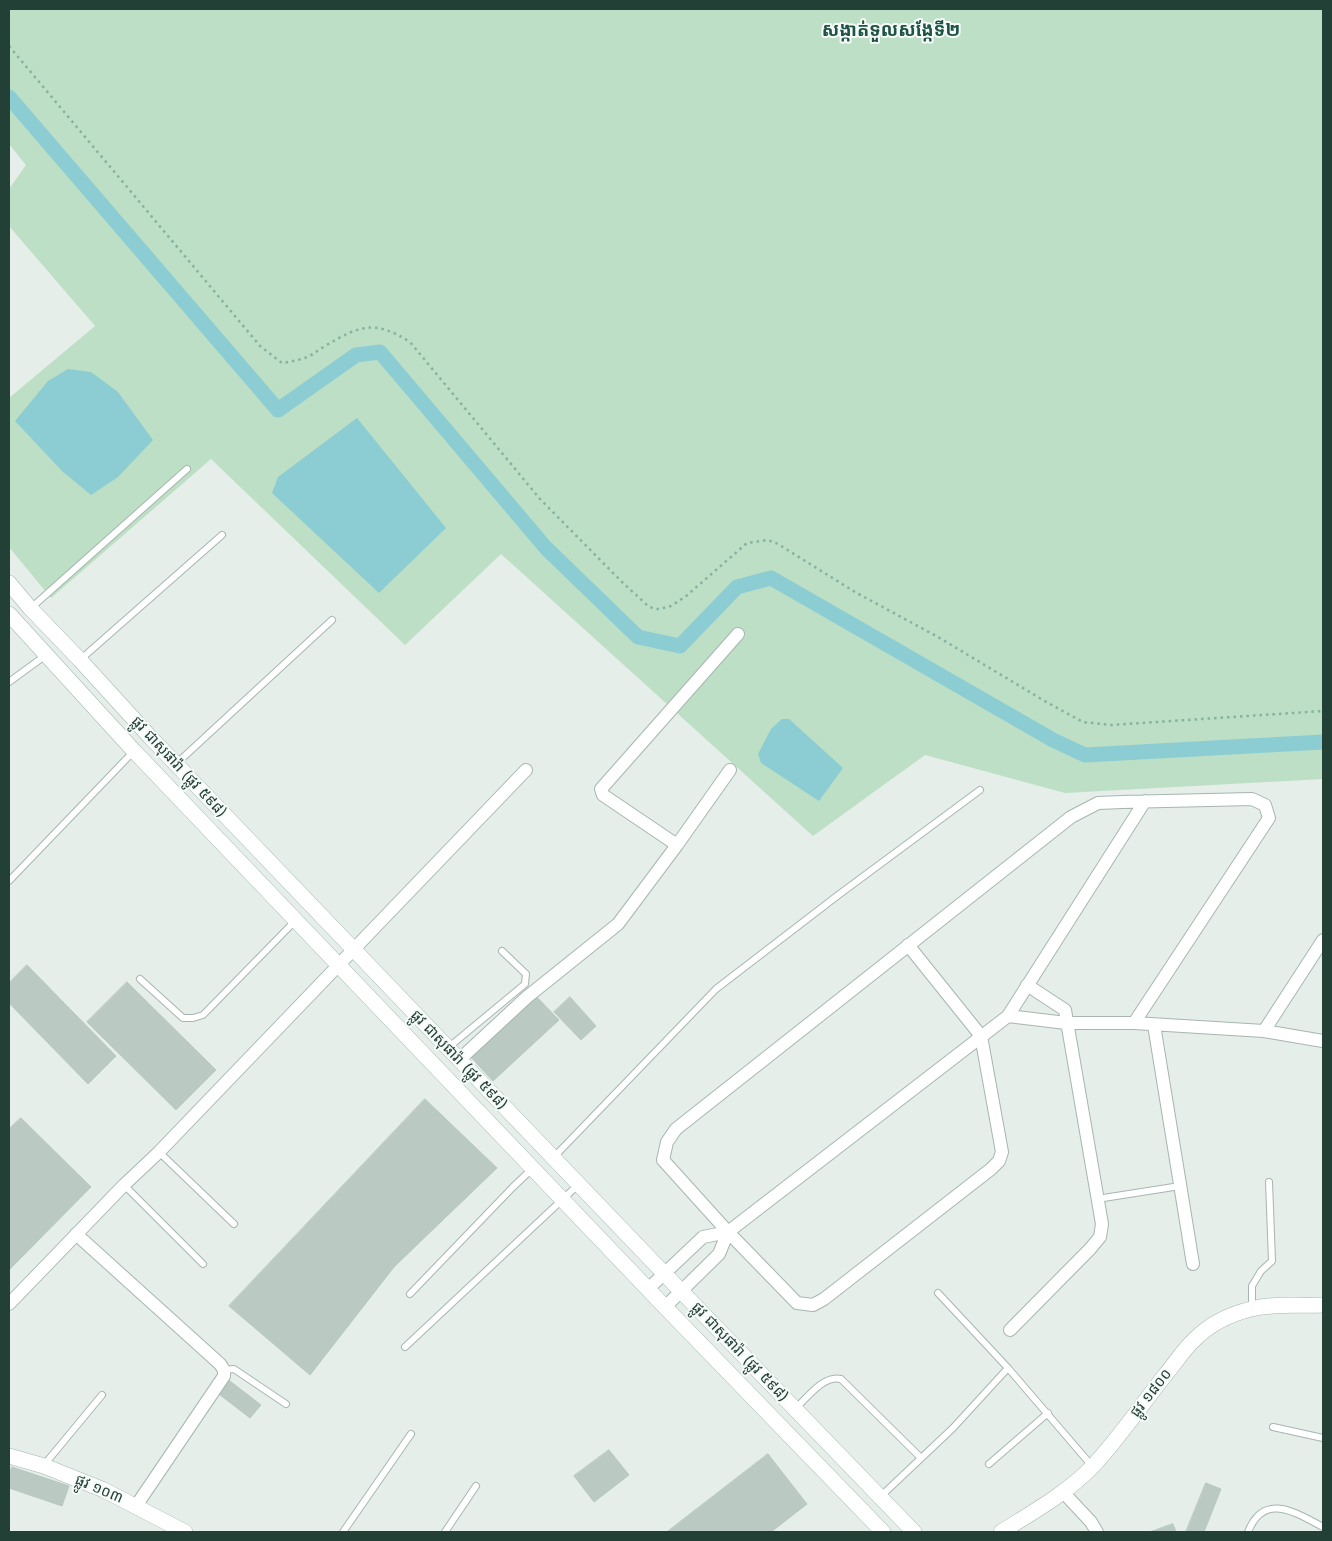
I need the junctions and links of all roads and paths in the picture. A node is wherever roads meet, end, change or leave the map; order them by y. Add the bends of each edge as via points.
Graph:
1 (9, 46) edge
2 (186, 469) dead end
3 (222, 534) dead end
4 (9, 583) edge
5 (30, 608) junction
6 (9, 614) edge
7 (332, 620) dead end
8 (738, 634) dead end
9 (46, 655) junction
10 (80, 660) junction
11 (9, 682) edge
12 (117, 700) junction
13 (1323, 711) edge
14 (101, 715) junction
15 (134, 751) junction
16 (176, 764) junction
17 (526, 770) dead end
18 (730, 770) dead end
19 (980, 790) dead end
20 (1144, 801) junction
21 (677, 845) junction
22 (9, 881) edge
23 (296, 920) junction
24 (1323, 940) edge
25 (908, 945) junction
26 (354, 950) junction
27 (502, 951) dead end
28 (339, 965) junction
29 (140, 979) dead end
30 (1027, 985) junction
31 (1008, 1016) junction
32 (1066, 1023) junction
33 (1134, 1023) junction
34 (1154, 1025) junction
35 (1264, 1031) junction
36 (982, 1036) junction
37 (1323, 1040) edge
38 (448, 1048) junction
39 (459, 1060) junction
40 (518, 1122) junction
41 (502, 1137) junction
42 (159, 1152) junction
43 (553, 1158) junction
44 (533, 1168) junction
45 (1269, 1182) dead end
46 (579, 1184) junction
47 (124, 1185) junction
48 (1180, 1186) junction
49 (563, 1199) junction
50 (1097, 1200) junction
51 (234, 1224) dead end
52 (728, 1232) junction
53 (76, 1234) junction
54 (202, 1264) dead end
55 (1193, 1264) dead end
56 (664, 1274) junction
57 (648, 1289) junction
58 (681, 1291) junction
59 (938, 1293) dead end
60 (410, 1294) dead end
61 (9, 1304) edge
62 (1323, 1305) edge
63 (665, 1307) junction
64 (1252, 1308) junction
65 (1010, 1330) dead end
66 (405, 1347) dead end
67 (1008, 1368) junction
68 (224, 1370) junction
69 (102, 1395) dead end
70 (286, 1404) dead end
71 (795, 1409) junction
72 (1048, 1413) junction
73 (1273, 1427) dead end
74 (411, 1434) dead end
75 (1323, 1438) edge
76 (9, 1456) edge
77 (921, 1458) junction
78 (989, 1464) dead end
79 (44, 1466) junction
80 (1093, 1466) junction
81 (476, 1486) dead end
82 (1063, 1492) junction
83 (880, 1497) junction
84 (136, 1506) junction
85 (1323, 1527) edge
86 (185, 1532) edge
87 (343, 1532) edge
88 (445, 1532) edge
89 (883, 1532) edge
90 (914, 1532) edge
91 (1001, 1532) edge
92 (1097, 1532) edge
93 (1248, 1532) edge

1 - 13 path via 260,346 282,363 303,359 358,329 380,328 410,342 540,499 647,606 654,609 671,606 748,543 768,540 1083,722 1110,725
2 - 5 lane
3 - 10 lane
4 - 5 main road, ផ្លូវ ជាសុផារ៉ា (ផ្លូវ ៥៩៨)
5 - 10 main road, ផ្លូវ ជាសុផារ៉ា (ផ្លូវ ៥៩៨)
6 - 9 main road, ផ្លូវ ជាសុផារ៉ា (ផ្លូវ ៥៩៨)
7 - 16 lane
8 - 21 street via 601,789 603,794
9 - 11 lane
9 - 14 main road, ផ្លូវ ជាសុផារ៉ា (ផ្លូវ ៥៩៨)
10 - 12 main road, ផ្លូវ ជាសុផារ៉ា (ផ្លូវ ៥៩៨)
12 - 14 main road
12 - 16 main road, ផ្លូវ ជាសុផារ៉ា (ផ្លូវ ៥៩៨)
14 - 15 main road, ផ្លូវ ជាសុផារ៉ា (ផ្លូវ ៥៩៨)
15 - 22 lane
15 - 23 main road, ផ្លូវ ជាសុផារ៉ា (ផ្លូវ ៥៩៨)
16 - 26 main road, ផ្លូវ ជាសុផារ៉ា (ផ្លូវ ៥៩៨)
17 - 26 street
18 - 21 street
19 - 43 lane via 716,989
20 - 25 street via 1098,804 1071,817
20 - 30 street
20 - 33 street via 1252,799 1265,805 1269,818
21 - 39 street via 618,924 527,997
23 - 28 main road, ផ្លូវ ជាសុផារ៉ា (ផ្លូវ ៥៩៨)
23 - 29 lane via 203,1015 183,1018
24 - 35 street
25 - 36 street
25 - 52 street via 676,1129 667,1142 663,1160
26 - 28 street
26 - 38 main road, ផ្លូវ ជាសុផារ៉ា (ផ្លូវ ៥៩៨)
27 - 38 lane via 526,974 525,984
28 - 41 main road, ផ្លូវ ជាសុផារ៉ា (ផ្លូវ ៥៩៨)
28 - 42 street
30 - 31 street
30 - 32 street via 1065,1010
31 - 32 street
31 - 36 street
32 - 33 street
32 - 50 street
33 - 34 street
34 - 35 street
34 - 48 street
35 - 37 street
36 - 52 street
36 - 52 street via 1002,1152 999,1161 824,1299 813,1305 797,1303
38 - 39 main road, ផ្លូវ ជាសុផារ៉ា (ផ្លូវ ៥៩៨)
39 - 40 main road, ផ្លូវ ជាសុផារ៉ា (ផ្លូវ ៥៩៨)
40 - 41 main road
40 - 43 main road, ផ្លូវ ជាសុផារ៉ា (ផ្លូវ ៥៩៨)
41 - 44 main road, ផ្លូវ ជាសុផារ៉ា (ផ្លូវ ៥៩៨)
42 - 47 street
42 - 51 lane
43 - 46 main road, ផ្លូវ ជាសុផារ៉ា (ផ្លូវ ៥៩៨)
44 - 49 main road, ផ្លូវ ជាសុផារ៉ា (ផ្លូវ ៥៩៨)
44 - 60 lane
45 - 64 lane via 1272,1261 1252,1286
46 - 49 lane
46 - 56 main road, ផ្លូវ ជាសុផារ៉ា (ផ្លូវ ៥៩៨)
47 - 53 street
47 - 54 lane
48 - 50 lane
48 - 55 street
49 - 57 main road, ផ្លូវ ជាសុផារ៉ា (ផ្លូវ ៥៩៨)
49 - 66 lane
50 - 65 street via 1102,1224 1100,1237
52 - 56 street via 703,1237
52 - 58 street via 719,1254
53 - 61 street
53 - 68 street
56 - 57 street
56 - 58 main road, ផ្លូវ ជាសុផារ៉ា (ផ្លូវ ៥៩៨)
57 - 63 main road, ផ្លូវ ជាសុផារ៉ា (ផ្លូវ ៥៩៨)
58 - 63 street
58 - 71 main road, ផ្លូវ ជាសុផារ៉ា (ផ្លូវ ៥៩៨)
59 - 67 lane
62 - 64 main road, ផ្លូវ ១៨០០
63 - 89 main road, ផ្លូវ ជាសុផារ៉ា (ផ្លូវ ៥៩៨)
64 - 80 main road, ផ្លូវ ១៨០០ via 1213,1324 1195,1338
67 - 72 lane
67 - 77 lane
68 - 70 lane via 234,1370
68 - 84 street via 224,1376
69 - 79 lane
71 - 77 lane via 824,1382 834,1377 841,1378
71 - 83 main road, ផ្លូវ ជាសុផារ៉ា (ផ្លូវ ៥៩៨)
72 - 78 lane
72 - 80 lane
73 - 75 lane
74 - 87 lane
76 - 79 main road, ផ្លូវ ១០៣
77 - 83 lane
79 - 84 main road, ផ្លូវ ១០៣
80 - 82 main road, ផ្លូវ ១៨០០
81 - 88 lane
82 - 91 main road, ផ្លូវ ១៨០០
82 - 92 street
83 - 90 main road, ផ្លូវ ជាសុផារ៉ា (ផ្លូវ ៥៩៨)
84 - 86 main road, ផ្លូវ ១០៣
85 - 93 lane via 1291,1510 1273,1507 1252,1522

